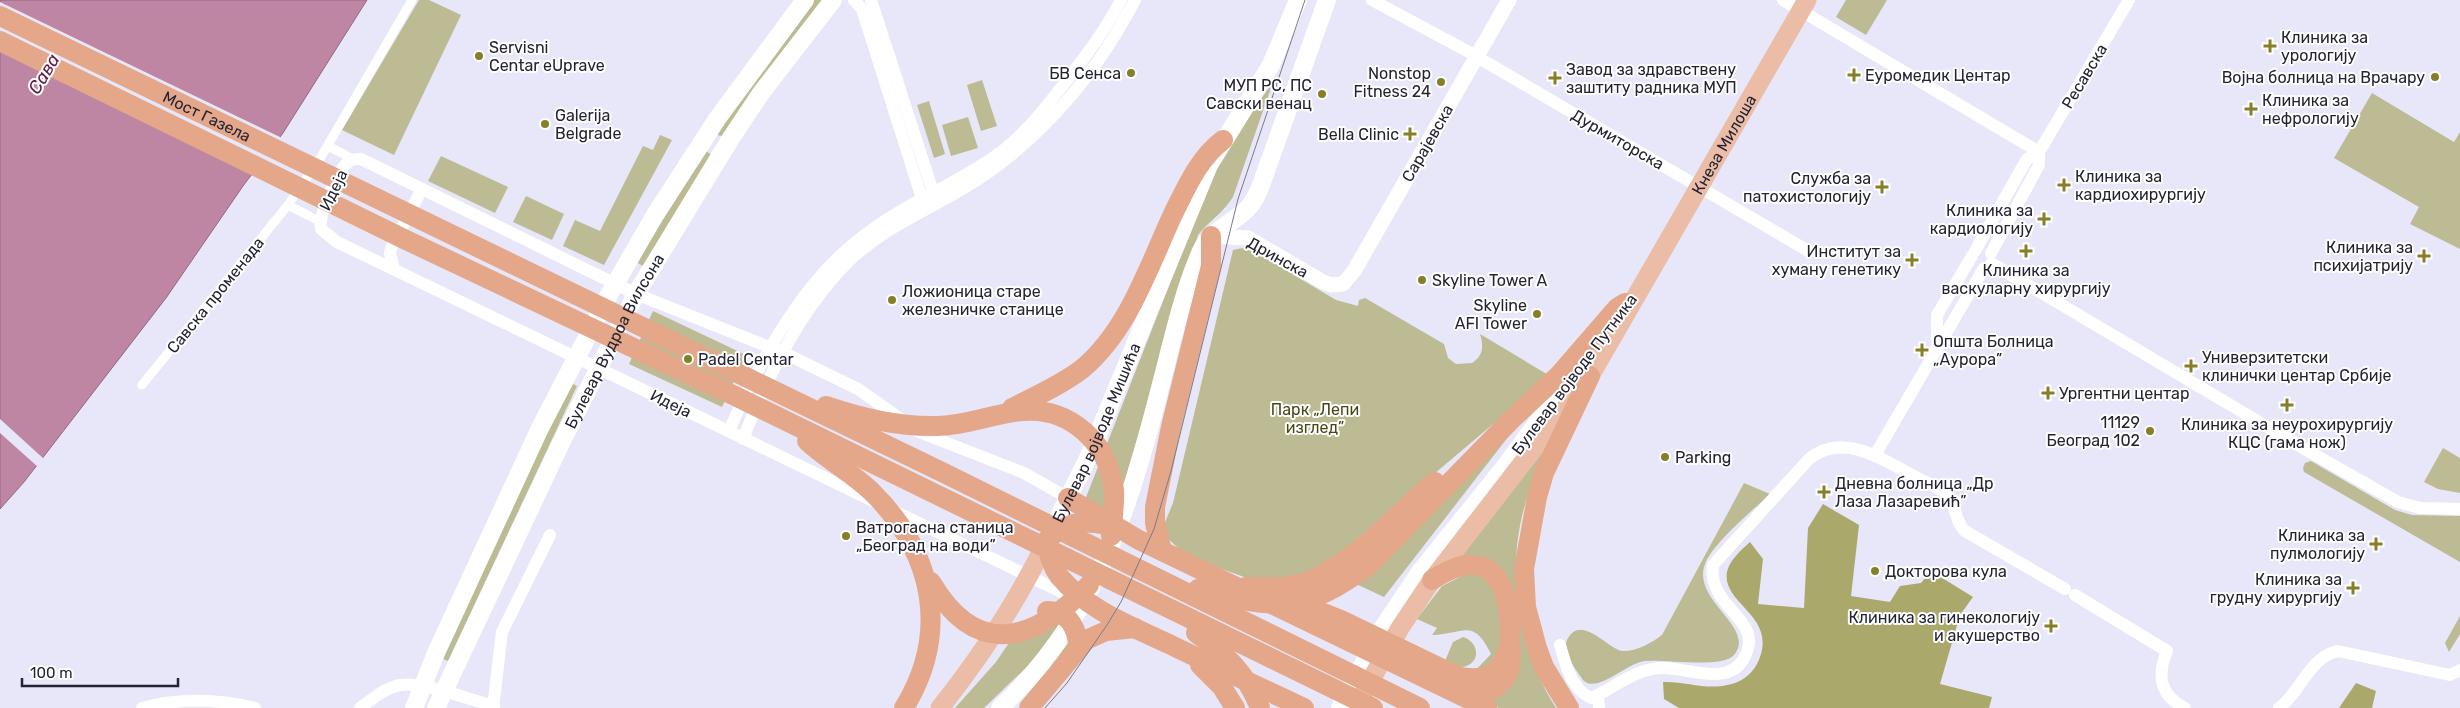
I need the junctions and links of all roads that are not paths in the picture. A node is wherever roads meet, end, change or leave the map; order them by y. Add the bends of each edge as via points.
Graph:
1 (412, 0) edge
2 (805, 0) edge
3 (843, 0) edge
4 (854, 0) edge
5 (871, 0) edge
6 (1122, 0) edge
7 (1136, 0) edge
8 (1298, 0) edge
9 (1327, 0) edge
10 (1372, 0) edge
11 (1509, 0) edge
12 (1783, 0) edge
13 (2129, 0) edge
14 (829, 5) edge
15 (1804, 5) edge
16 (0, 16) edge
17 (0, 41) edge
18 (1476, 57) junction
19 (1223, 140) junction
20 (328, 146) junction
21 (2039, 152) junction
22 (353, 159) junction
23 (1699, 187) junction
24 (422, 189) junction
25 (929, 200) junction
26 (288, 205) junction
27 (319, 221) junction
28 (1211, 236) junction
29 (1810, 252) dead end
30 (1973, 253) junction
31 (1989, 261) junction
32 (394, 269) junction
33 (615, 284) junction
34 (1343, 284) joint
35 (1640, 287) junction
36 (636, 294) junction
37 (1626, 303) junction
38 (772, 347) junction
39 (1937, 349) junction
40 (784, 353) junction
41 (575, 358) junction
42 (597, 368) junction
43 (1590, 376) junction
44 (142, 385) dead end
45 (775, 394) junction
46 (997, 416) junction
47 (1512, 419) junction
48 (788, 422) junction
49 (729, 431) junction
50 (743, 439) junction
51 (1875, 455) junction
52 (1068, 498) junction
53 (2460, 509) edge
54 (1121, 531) junction
55 (550, 534) dead end
56 (1047, 540) junction
57 (1109, 548) junction
58 (1162, 551) junction
59 (921, 565) junction
60 (1097, 576) junction
61 (1151, 576) junction
62 (1426, 576) junction
63 (1030, 577) junction
64 (1234, 586) junction
65 (1139, 593) junction
66 (1298, 603) junction
67 (1100, 609) junction
68 (1135, 628) junction
69 (998, 630) junction
70 (1510, 644) junction
71 (1560, 645) dead end
72 (1078, 648) junction
73 (1187, 653) junction
74 (2460, 670) edge
75 (422, 687) junction
76 (1251, 687) junction
77 (1449, 691) junction
78 (440, 700) edge
79 (1599, 702) edge
80 (420, 707) edge
81 (494, 707) edge
82 (142, 708) edge
83 (255, 708) edge
84 (360, 708) edge
85 (904, 708) edge
86 (940, 708) edge
87 (1000, 708) edge
88 (1029, 708) edge
89 (1235, 708) edge
90 (1260, 708) edge
91 (1275, 708) edge
92 (1304, 708) edge
93 (1340, 708) edge
94 (1356, 708) edge
95 (1373, 708) edge
96 (1420, 708) edge
97 (1487, 708) edge
98 (1569, 708) edge
99 (2185, 708) edge
100 (2279, 708) edge

1 - 20 street, Савска променада
2 - 33 main road, Булевар Вудроа Вилсона via 717,119
3 - 14 street
4 - 25 street via 862,8
5 - 25 street
6 - 25 street via 1099,38 1037,119 1006,149
7 - 25 street via 1087,76 1024,146 986,175
8 - 19 main road, Булевар војводе Мишића via 1271,64
9 - 28 main road via 1261,185 1247,209
10 - 18 street, Дурмиторска
11 - 18 street, Сарајевска
12 - 15 street
13 - 21 street, Ресавска
14 - 36 main road, Булевар Вудроа Вилсона via 761,93
15 - 21 street
15 - 23 main road, Кнеза Милоша
16 - 45 highway, Мост Газела
17 - 48 highway, Мост Газела
18 - 23 street, Дурмиторска
18 - 34 street, Сарајевска via 1354,272
19 - 46 highway via 1213,147 1195,172 1141,286 1112,334 1086,364 1054,387
19 - 52 main road, Булевар војводе Мишића via 1089,456
20 - 22 street
20 - 26 street, Савска променада
21 - 30 street via 2027,159
21 - 31 street via 2039,165
22 - 24 street, Идеја via 362,159
22 - 27 street, Идеја via 344,167
23 - 29 street, Дурмиторска
23 - 35 main road, Кнеза Милоша
24 - 32 street via 392,246 390,253
24 - 33 street, Идеја
25 - 38 street via 889,216 841,255 794,312
25 - 40 street via 850,260 815,302
26 - 27 street
26 - 44 street, Савска променада
27 - 32 street, Идеја via 324,233 337,242
28 - 34 street, Дринска via 1248,238 1323,282
28 - 57 main road via 1201,251 1183,303 1128,506
28 - 58 highway via 1211,266 1155,506 1155,523
30 - 31 street via 1984,248
30 - 31 street via 1974,265
30 - 39 street via 1937,315
31 - 39 street
31 - 53 street via 2398,502 2420,508
32 - 41 street, Идеја
33 - 36 street, Идеја
33 - 41 main road, Булевар Вудроа Вилсона
35 - 37 main road, Булевар војводе Путника
35 - 43 main road, Булевар војводе Путника
36 - 38 street, Идеја
36 - 42 main road, Булевар Вудроа Вилсона
37 - 47 highway via 1617,308 1559,375
37 - 62 main road, Булевар војводе Путника
38 - 40 street, Идеја
38 - 49 street via 740,404
39 - 51 street
40 - 50 street
40 - 52 street, Идеја via 858,389 919,432 1017,470
41 - 42 street, Идеја
41 - 75 main road, Булевар Вудроа Вилсона
42 - 49 street, Идеја
42 - 78 main road, Булевар Вудроа Вилсона
43 - 62 main road, Булевар војводе Путника
43 - 98 highway via 1544,473 1524,569 1526,607 1536,648
45 - 46 highway via 805,398 866,418 916,426 958,425
45 - 61 highway, Мост Газела
46 - 57 highway via 1032,411 1057,415 1077,426 1096,444 1108,466 1114,491
47 - 64 highway via 1327,572 1308,582 1281,587
47 - 66 highway via 1370,564 1322,596
48 - 59 highway via 813,447 872,492 897,521
48 - 65 highway, Мост Газела
49 - 50 street, Идеја
50 - 63 street, Идеја
51 - 79 street via 1845,447 1822,449 1816,453 1715,562 1716,592 1745,626 1750,639 1738,666 1716,674 1653,669 1634,674
51 - 99 street via 1946,494 1965,531 2167,651 2160,671 2162,684 2173,701
52 - 54 highway
52 - 56 main road, Булевар војводе Мишића
54 - 56 highway via 1093,522 1074,522
54 - 58 highway
55 - 81 street via 502,632
56 - 63 main road, Булевар војводе Мишића
56 - 67 highway via 1048,553 1058,575
57 - 60 main road
58 - 64 highway
59 - 60 highway via 944,603 955,614 982,630 1001,634 1028,631 1046,623
59 - 85 highway via 929,595 931,628 923,670
60 - 87 main road via 1070,627 1040,666
61 - 66 highway via 1256,604
61 - 96 highway
62 - 70 highway via 1462,567 1476,566 1490,571 1502,583 1506,595
62 - 93 main road, Булевар војводе Путника via 1380,632
62 - 94 main road, Булевар војводе Путника
63 - 67 street, Идеја
63 - 69 main road, Булевар војводе Мишића
64 - 77 highway
65 - 76 highway via 1226,655
65 - 95 highway
66 - 70 highway via 1341,620 1459,677 1486,677 1503,664
67 - 68 highway
68 - 72 highway via 1100,632
68 - 73 highway
69 - 72 highway via 1029,616 1056,612 1071,622 1077,632
69 - 86 main road, Булевар војводе Мишића
70 - 77 highway via 1511,667 1501,684 1477,693
71 - 79 street via 1568,672 1579,692
72 - 88 highway
73 - 89 highway via 1222,687
73 - 92 highway
74 - 100 street via 2450,675 2338,650 2318,661
75 - 78 street
75 - 80 main road, Булевар Вудроа Вилсона
75 - 84 street via 406,684 391,688
76 - 90 highway
76 - 91 highway
77 - 97 highway
78 - 81 street
82 - 83 street via 213,700

